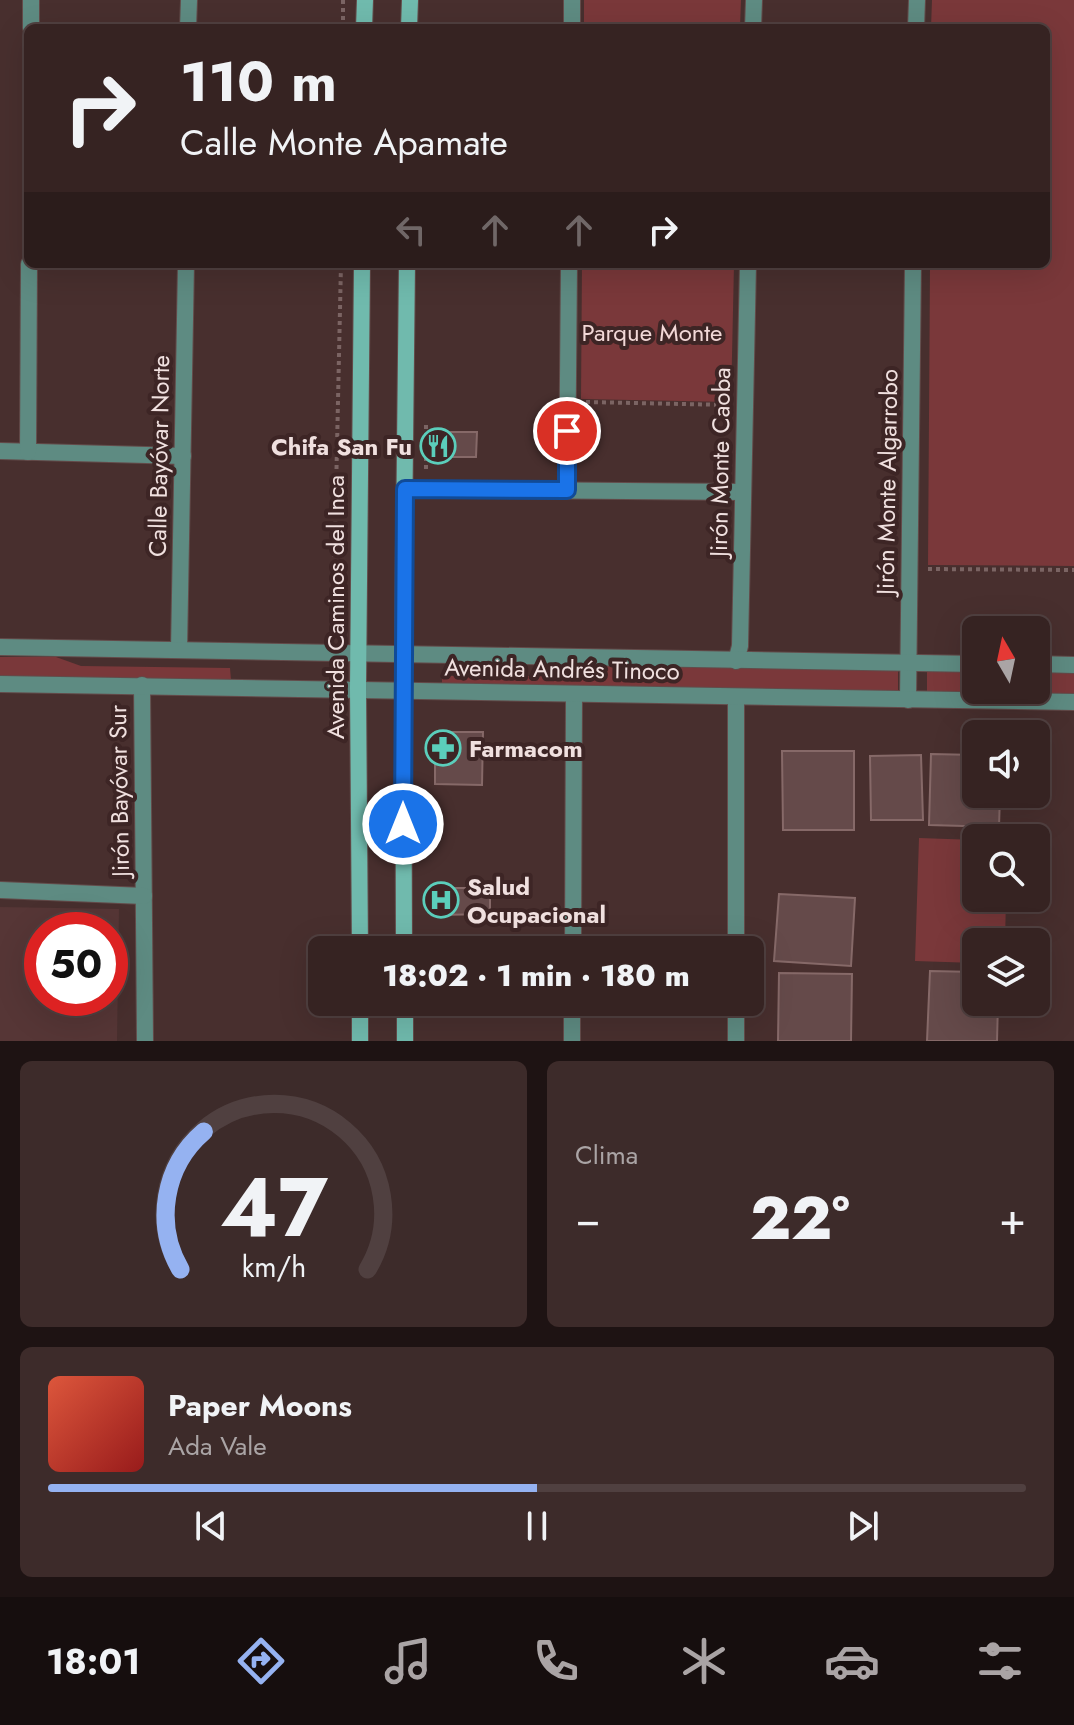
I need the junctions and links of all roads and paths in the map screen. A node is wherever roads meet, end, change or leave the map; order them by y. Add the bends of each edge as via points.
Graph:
1 (31, 0) edge
2 (189, 0) edge
3 (343, 0) edge
4 (365, 0) edge
5 (410, 0) edge
6 (572, 0) edge
7 (754, 0) edge
8 (917, 0) edge
9 (31, 24) edge
10 (188, 24) edge
11 (343, 24) edge
12 (364, 24) edge
13 (409, 24) edge
14 (572, 24) edge
15 (753, 24) edge
16 (916, 24) edge
17 (29, 268) edge
18 (186, 268) edge
19 (341, 268) edge
20 (362, 268) edge
21 (407, 268) edge
22 (569, 268) edge
23 (748, 268) edge
24 (913, 268) edge
25 (568, 401) junction
26 (745, 405) junction
27 (0, 451) edge
28 (28, 452) junction
29 (183, 456) junction
30 (405, 489) junction
31 (567, 490) junction
32 (743, 492) junction
33 (909, 569) junction
34 (1074, 570) edge
35 (333, 629) dead end
36 (0, 647) edge
37 (179, 650) junction
38 (359, 654) junction
39 (403, 654) junction
40 (736, 661) junction
41 (908, 663) junction
42 (962, 664) edge
43 (1050, 664) edge
44 (1074, 665) edge
45 (0, 684) edge
46 (142, 685) junction
47 (358, 688) junction
48 (403, 689) junction
49 (574, 695) junction
50 (736, 697) junction
51 (908, 700) junction
52 (1074, 702) edge
53 (0, 890) edge
54 (144, 896) junction
55 (360, 936) edge
56 (404, 936) edge
57 (573, 936) edge
58 (736, 936) edge
59 (360, 1016) edge
60 (405, 1016) edge
61 (572, 1016) edge
62 (736, 1016) edge
63 (145, 1041) edge
64 (360, 1041) edge
65 (405, 1041) edge
66 (572, 1041) edge
67 (736, 1041) edge

1 - 9 street
2 - 10 street
3 - 11 path
4 - 12 main road
5 - 13 main road
6 - 14 street
7 - 15 street
8 - 16 street
17 - 28 street
18 - 29 street, Calle Bayóvar Norte
19 - 35 path
20 - 38 main road, Avenida Caminos del Inca
21 - 30 main road
22 - 25 street
23 - 26 street, Jirón Monte Caoba
24 - 33 street, Jirón Monte Algarrobo
25 - 26 path
25 - 31 street
26 - 32 street, Jirón Monte Caoba
27 - 28 street
28 - 29 street
29 - 37 street, Calle Bayóvar Norte
30 - 31 street
30 - 39 main road
31 - 32 street
32 - 40 street, Jirón Monte Caoba
33 - 34 path
33 - 41 street, Jirón Monte Algarrobo
36 - 37 street, Avenida Andrés Tinoco
37 - 38 street, Avenida Andrés Tinoco
38 - 39 street, Avenida Andrés Tinoco
38 - 47 main road, Avenida Caminos del Inca
39 - 40 street, Avenida Andrés Tinoco
39 - 48 main road
40 - 41 street, Avenida Andrés Tinoco
41 - 42 street, Avenida Andrés Tinoco
41 - 51 street, Jirón Monte Algarrobo
43 - 44 street
45 - 46 street, Avenida Andrés Tinoco
46 - 47 street, Avenida Andrés Tinoco
46 - 54 street, Jirón Bayóvar Sur
47 - 48 street, Avenida Andrés Tinoco
47 - 55 main road, Avenida Caminos del Inca
48 - 49 street, Avenida Andrés Tinoco
48 - 56 main road
49 - 50 street, Avenida Andrés Tinoco
49 - 57 street
50 - 51 street, Avenida Andrés Tinoco
50 - 58 street
51 - 52 street, Avenida Andrés Tinoco
53 - 54 street
54 - 63 street, Jirón Bayóvar Sur
59 - 64 main road
60 - 65 main road
61 - 66 street
62 - 67 street

